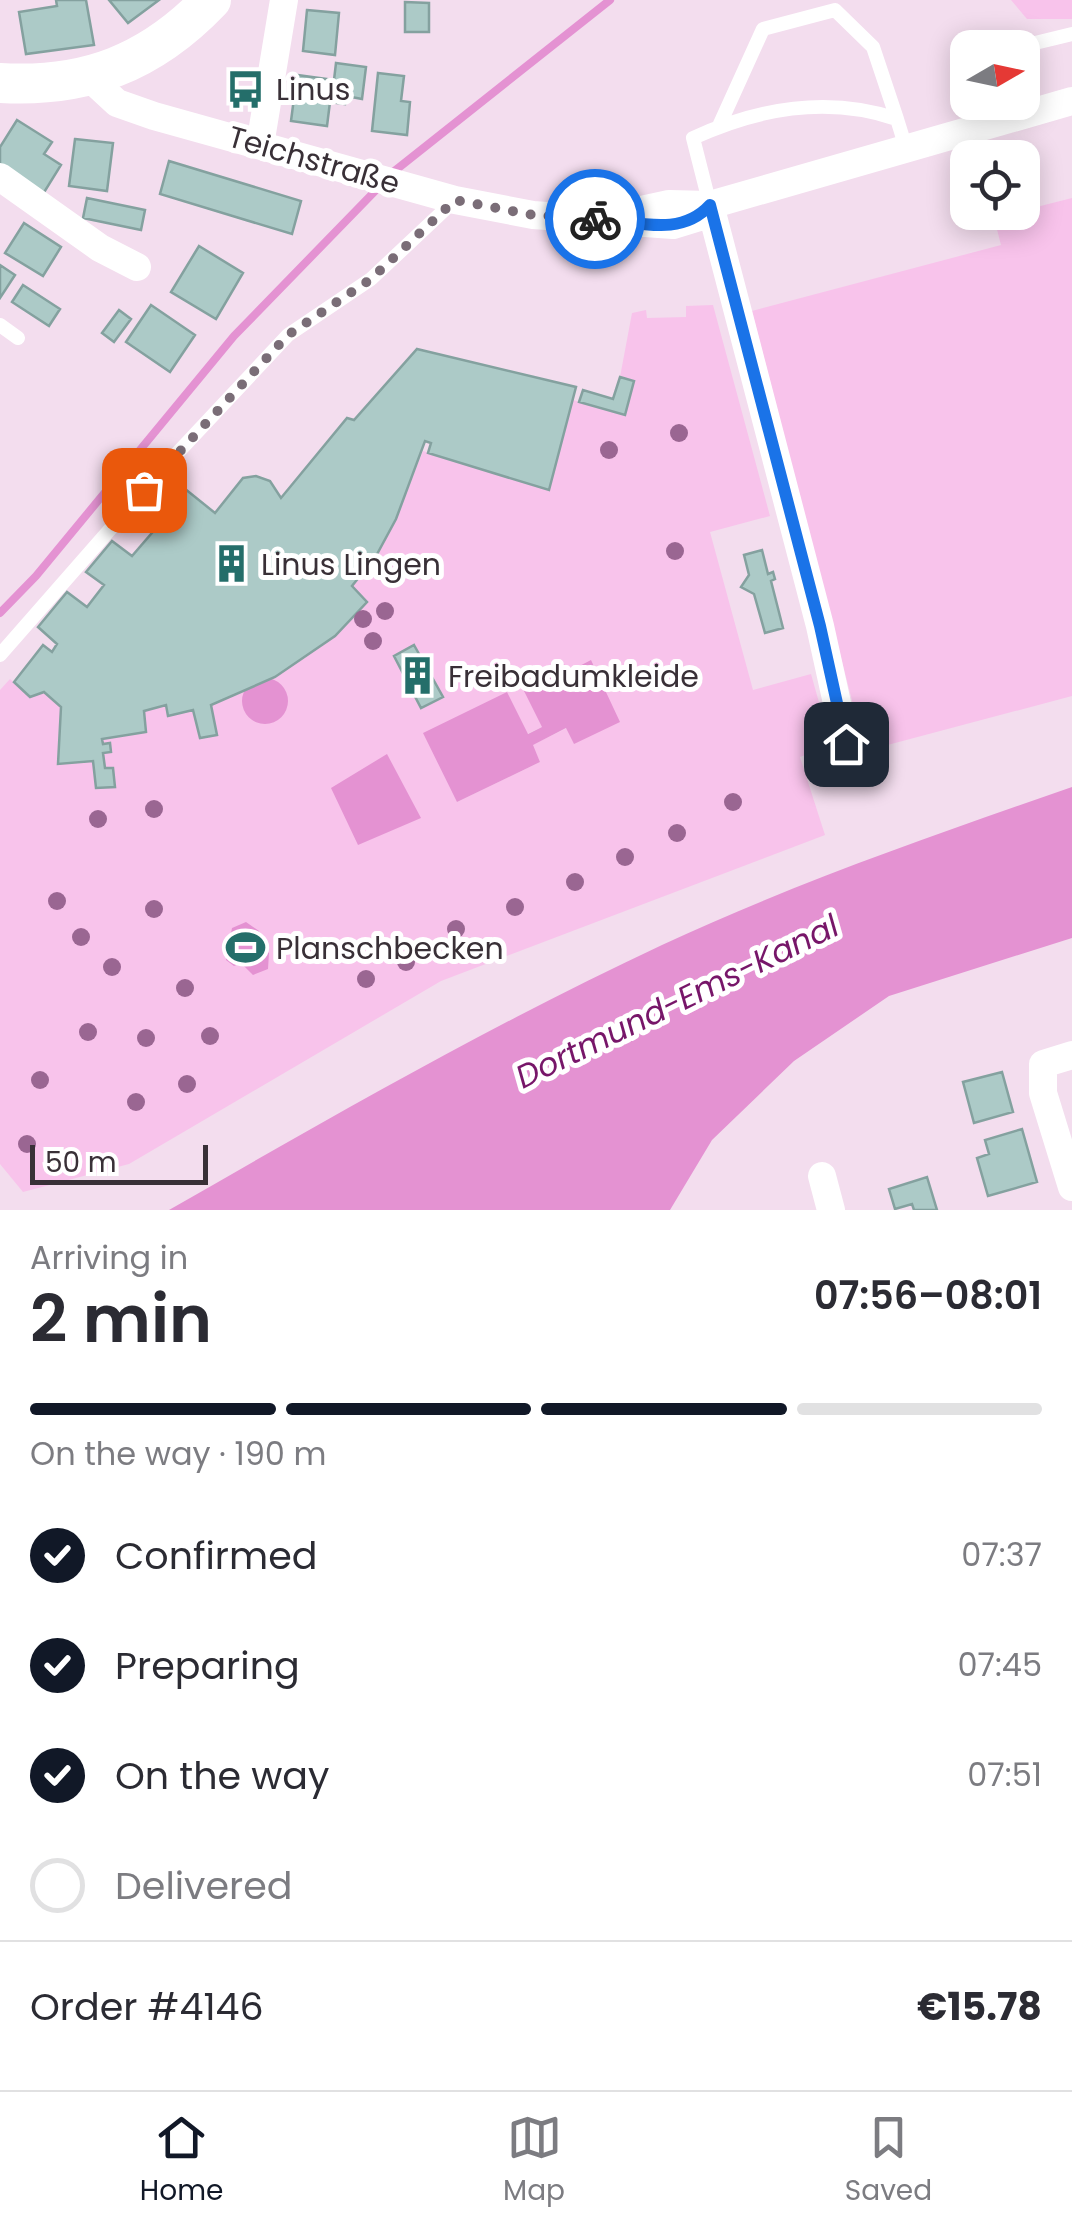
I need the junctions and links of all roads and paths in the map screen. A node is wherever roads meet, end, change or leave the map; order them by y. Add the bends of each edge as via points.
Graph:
1 (211, 0) edge
2 (284, 0) edge
3 (1072, 34) edge
4 (1040, 42) edge
5 (90, 78) junction
6 (0, 83) edge
7 (1072, 101) edge
8 (897, 119) junction
9 (720, 126) junction
10 (260, 145) junction
11 (906, 148) junction
12 (0, 177) edge
13 (455, 200) junction
14 (710, 205) junction
15 (136, 267) dead end
16 (0, 325) edge
17 (18, 338) dead end
18 (0, 656) edge
19 (846, 744) dead end
20 (1072, 1055) edge
21 (822, 1176) dead end
22 (1072, 1187) edge
23 (831, 1210) edge

1 - 5 street via 144,56
2 - 10 street
3 - 4 lane
5 - 6 street
5 - 10 street, Teichstraße via 117,103
7 - 11 street, Teichstraße
8 - 9 lane via 856,105 806,106
8 - 9 lane via 873,47 834,10 763,29
8 - 11 lane
9 - 14 lane via 693,138
10 - 13 street, Teichstraße
11 - 14 street, Teichstraße
12 - 15 street
13 - 14 street, Teichstraße via 533,215 608,219 668,204
13 - 18 lane via 371,279 288,335
14 - 19 street
16 - 17 lane
20 - 22 street via 1043,1064 1044,1093
21 - 23 street

